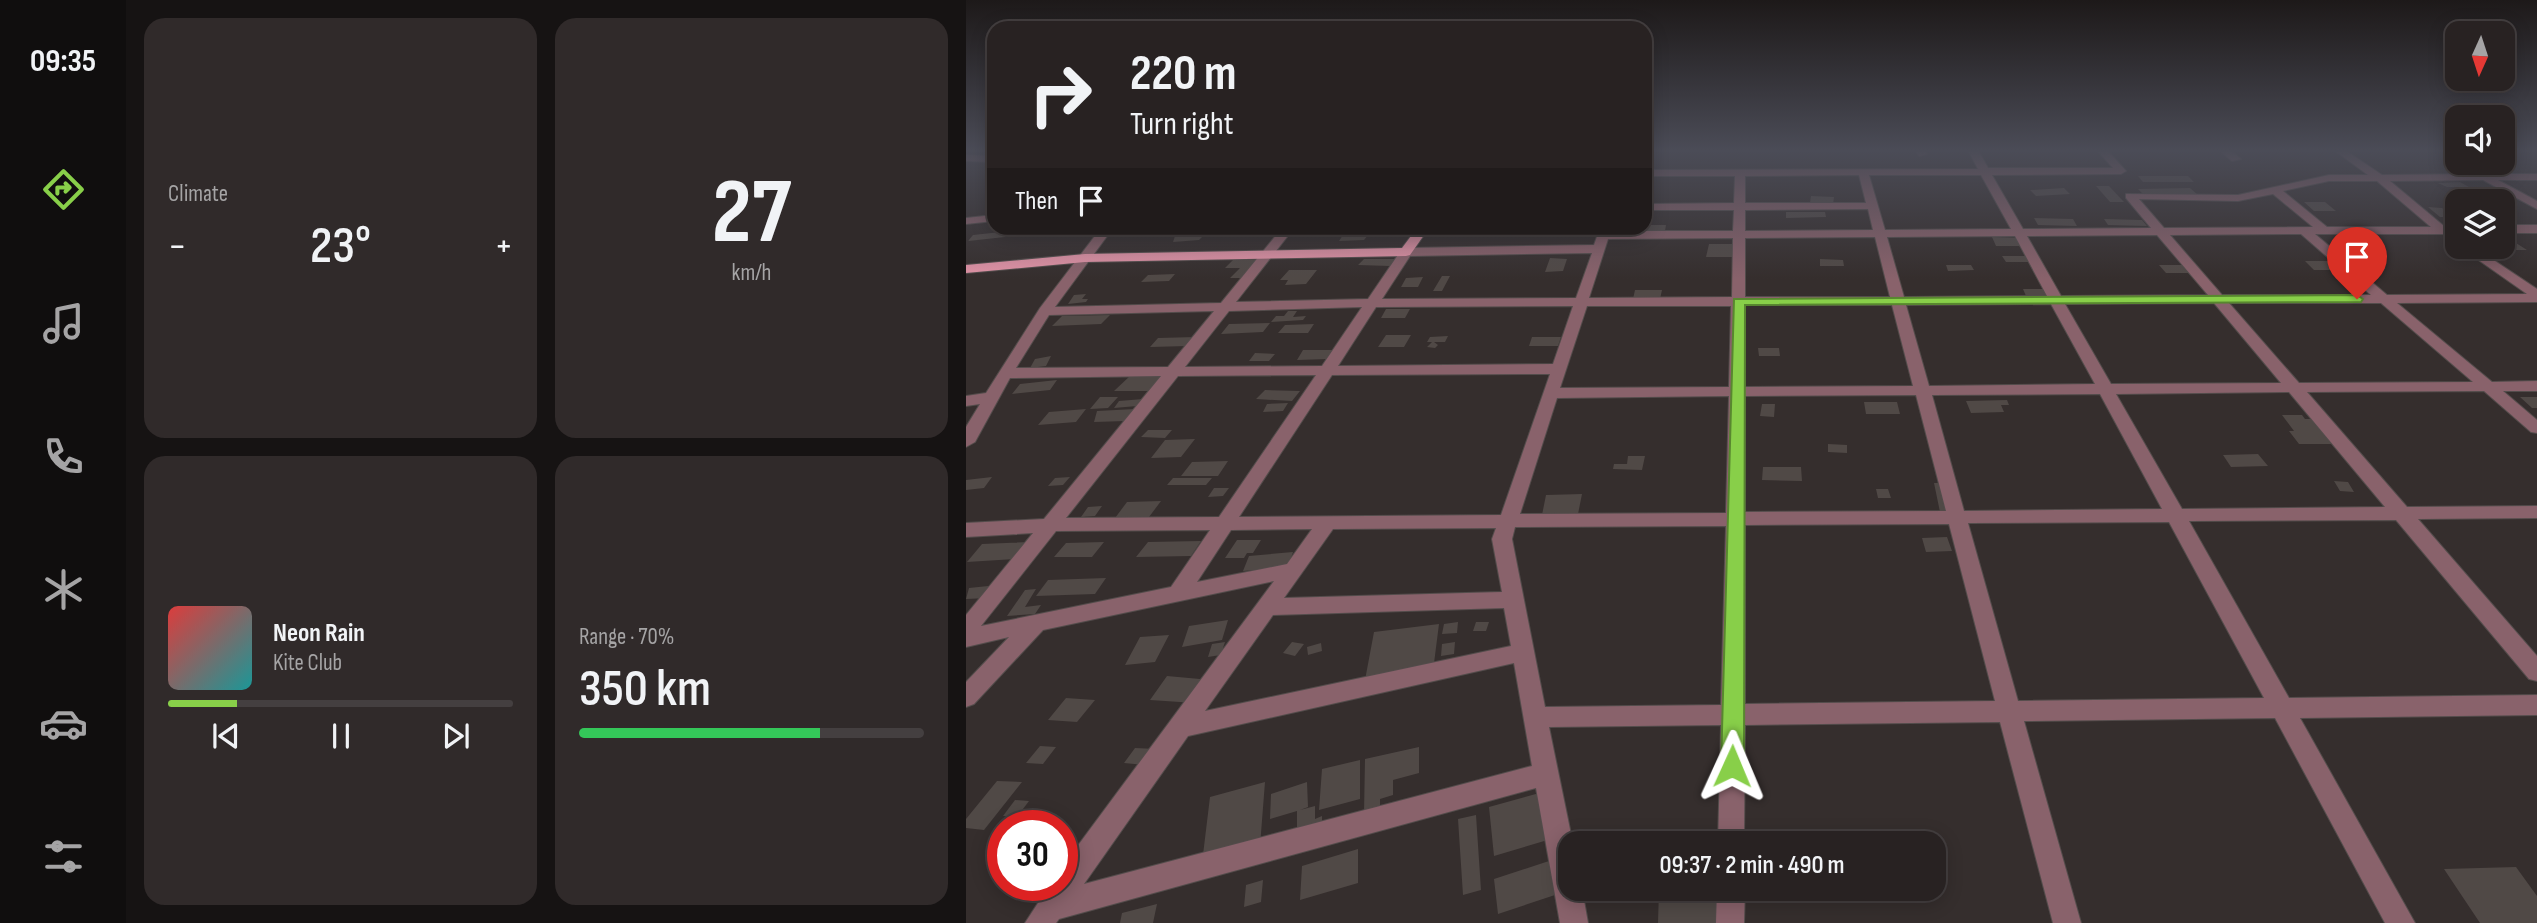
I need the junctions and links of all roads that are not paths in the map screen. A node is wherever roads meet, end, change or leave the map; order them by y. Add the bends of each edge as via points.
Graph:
1 (1740, 193) edge
2 (1869, 193) edge
3 (1997, 193) edge
4 (2261, 193) edge
5 (2279, 193) edge
6 (2397, 193) edge
7 (2513, 193) edge
8 (1872, 206) junction
9 (2537, 206) edge
10 (1652, 207) edge
11 (1740, 207) junction
12 (987, 219) edge
13 (968, 223) edge
14 (2515, 229) edge
15 (2537, 229) edge
16 (2441, 230) junction
17 (2445, 230) edge
18 (2304, 231) junction
19 (2324, 231) junction
20 (2161, 232) junction
21 (2019, 233) junction
22 (2445, 233) edge
23 (1739, 234) junction
24 (1879, 234) junction
25 (1102, 235) edge
26 (1282, 235) edge
27 (1418, 235) edge
28 (1603, 237) edge
29 (1406, 252) junction
30 (1266, 254) junction
31 (1085, 258) junction
32 (2483, 259) edge
33 (966, 269) edge
34 (2537, 297) edge
35 (2385, 299) junction
36 (2056, 300) junction
37 (2219, 300) junction
38 (1898, 301) junction
39 (1581, 302) junction
40 (1738, 302) junction
41 (1372, 303) junction
42 (1224, 307) junction
43 (1045, 311) junction
44 (1559, 369) junction
45 (1326, 371) junction
46 (1172, 372) junction
47 (1005, 373) junction
48 (2488, 386) junction
49 (2537, 386) edge
50 (2294, 388) junction
51 (2105, 389) junction
52 (1922, 391) junction
53 (1737, 392) junction
54 (1550, 393) junction
55 (992, 397) junction
56 (966, 401) edge
57 (2537, 428) edge
58 (966, 442) edge
59 (2537, 512) edge
60 (2402, 513) junction
61 (2175, 516) junction
62 (1957, 517) junction
63 (1735, 519) junction
64 (1508, 521) junction
65 (1225, 523) junction
66 (1327, 523) junction
67 (1050, 525) junction
68 (966, 530) edge
69 (1293, 570) junction
70 (1178, 594) junction
71 (1514, 600) junction
72 (1266, 607) junction
73 (1036, 624) junction
74 (966, 630) edge
75 (966, 638) edge
76 (1524, 652) junction
77 (2537, 672) edge
78 (966, 697) edge
79 (2537, 705) edge
80 (2282, 708) junction
81 (2010, 712) junction
82 (1733, 715) junction
83 (1536, 717) junction
84 (1180, 727) junction
85 (1546, 774) junction
86 (1731, 831) edge
87 (1731, 901) edge
88 (1045, 915) edge
89 (1574, 923) edge
90 (1730, 923) edge
91 (2067, 923) edge
92 (2401, 923) edge

1 - 11 street
2 - 8 street
3 - 21 street
4 - 20 street via 2238,198 2130,196
5 - 19 street
6 - 16 street
7 - 9 street
8 - 11 street
8 - 24 street
10 - 11 street
11 - 23 street
12 - 13 street
14 - 15 street
16 - 17 street
16 - 19 street
16 - 22 street
18 - 19 street
18 - 20 street
18 - 35 street
20 - 21 street
20 - 37 street
21 - 24 street
21 - 36 street
23 - 24 street
23 - 28 street
23 - 40 street
24 - 38 street
25 - 31 street
26 - 30 street
27 - 29 main road
28 - 29 street
28 - 39 street
29 - 30 main road
29 - 41 street
30 - 31 main road
30 - 42 street
31 - 33 main road
31 - 43 street
32 - 34 street
34 - 35 street
35 - 37 street
35 - 48 street
36 - 37 street
36 - 38 street
36 - 51 street
37 - 50 street
38 - 40 street
38 - 52 street
39 - 40 street
39 - 41 street
39 - 44 street
40 - 53 street
41 - 42 street
41 - 45 street
42 - 43 street
42 - 46 street
43 - 47 street
44 - 45 street
44 - 54 street
45 - 46 street
45 - 65 street
46 - 47 street
46 - 67 street
47 - 55 street
48 - 49 street
48 - 50 street
48 - 57 street
50 - 51 street
50 - 60 street
51 - 52 street
51 - 61 street
52 - 53 street
52 - 62 street
53 - 54 street
53 - 63 street
54 - 64 street
55 - 56 street
55 - 58 street
59 - 60 street
60 - 61 street
60 - 77 street
61 - 62 street
61 - 80 street
62 - 63 street
62 - 81 street
63 - 64 street
63 - 82 street
64 - 66 street
64 - 71 street via 1502,539
65 - 66 street
65 - 67 street
65 - 70 street
66 - 69 street
67 - 68 street
67 - 74 street
69 - 70 street
69 - 72 street
70 - 73 street
71 - 72 street
71 - 76 street
72 - 84 street
73 - 75 street
73 - 78 street
76 - 83 street
76 - 84 street
79 - 80 street
80 - 81 street
80 - 92 street
81 - 82 street
81 - 91 street
82 - 83 street
82 - 86 street
83 - 85 street
84 - 88 street
85 - 88 street
85 - 89 street
87 - 90 street

